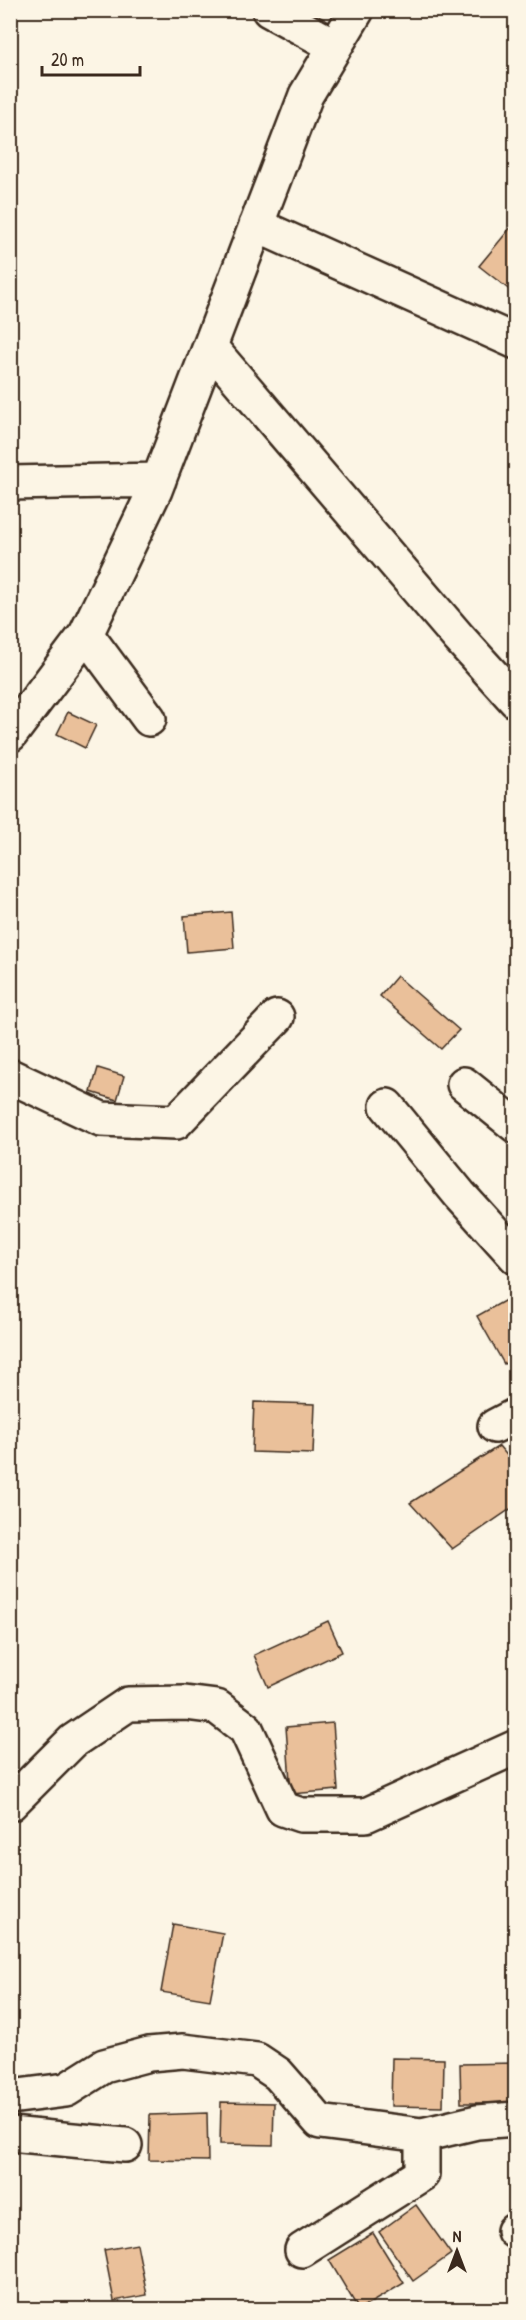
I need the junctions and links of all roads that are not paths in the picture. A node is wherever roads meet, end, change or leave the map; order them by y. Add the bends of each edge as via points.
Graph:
1 (269, 10) edge
2 (357, 10) edge
3 (335, 46) junction
4 (256, 225) junction
5 (516, 342) edge
6 (210, 347) junction
7 (159, 480) junction
8 (10, 483) edge
9 (86, 634) junction
10 (516, 701) edge
11 (149, 719) dead end
12 (10, 735) edge
13 (276, 1017) dead end
14 (10, 1076) edge
15 (464, 1084) dead end
16 (387, 1106) dead end
17 (516, 1126) edge
18 (516, 1257) edge
19 (516, 1747) edge
20 (10, 1804) edge
21 (10, 2097) edge
22 (516, 2119) edge
23 (10, 2134) edge
24 (422, 2135) junction
25 (125, 2145) dead end
26 (302, 2250) dead end

1 - 3 street
2 - 3 street
3 - 4 street via 306,95
4 - 5 street
4 - 6 street
6 - 7 street
6 - 10 street
7 - 8 street
7 - 9 street
9 - 11 street
9 - 12 street
13 - 14 street via 176,1122 101,1119
15 - 17 street
16 - 18 street
19 - 20 street via 366,1815 301,1815 284,1809 246,1729 217,1707 128,1704 74,1741
21 - 24 street via 66,2090 104,2066 149,2054 183,2051 257,2061 278,2074 320,2122
22 - 24 street via 477,2122
23 - 25 street
24 - 26 street via 422,2174

